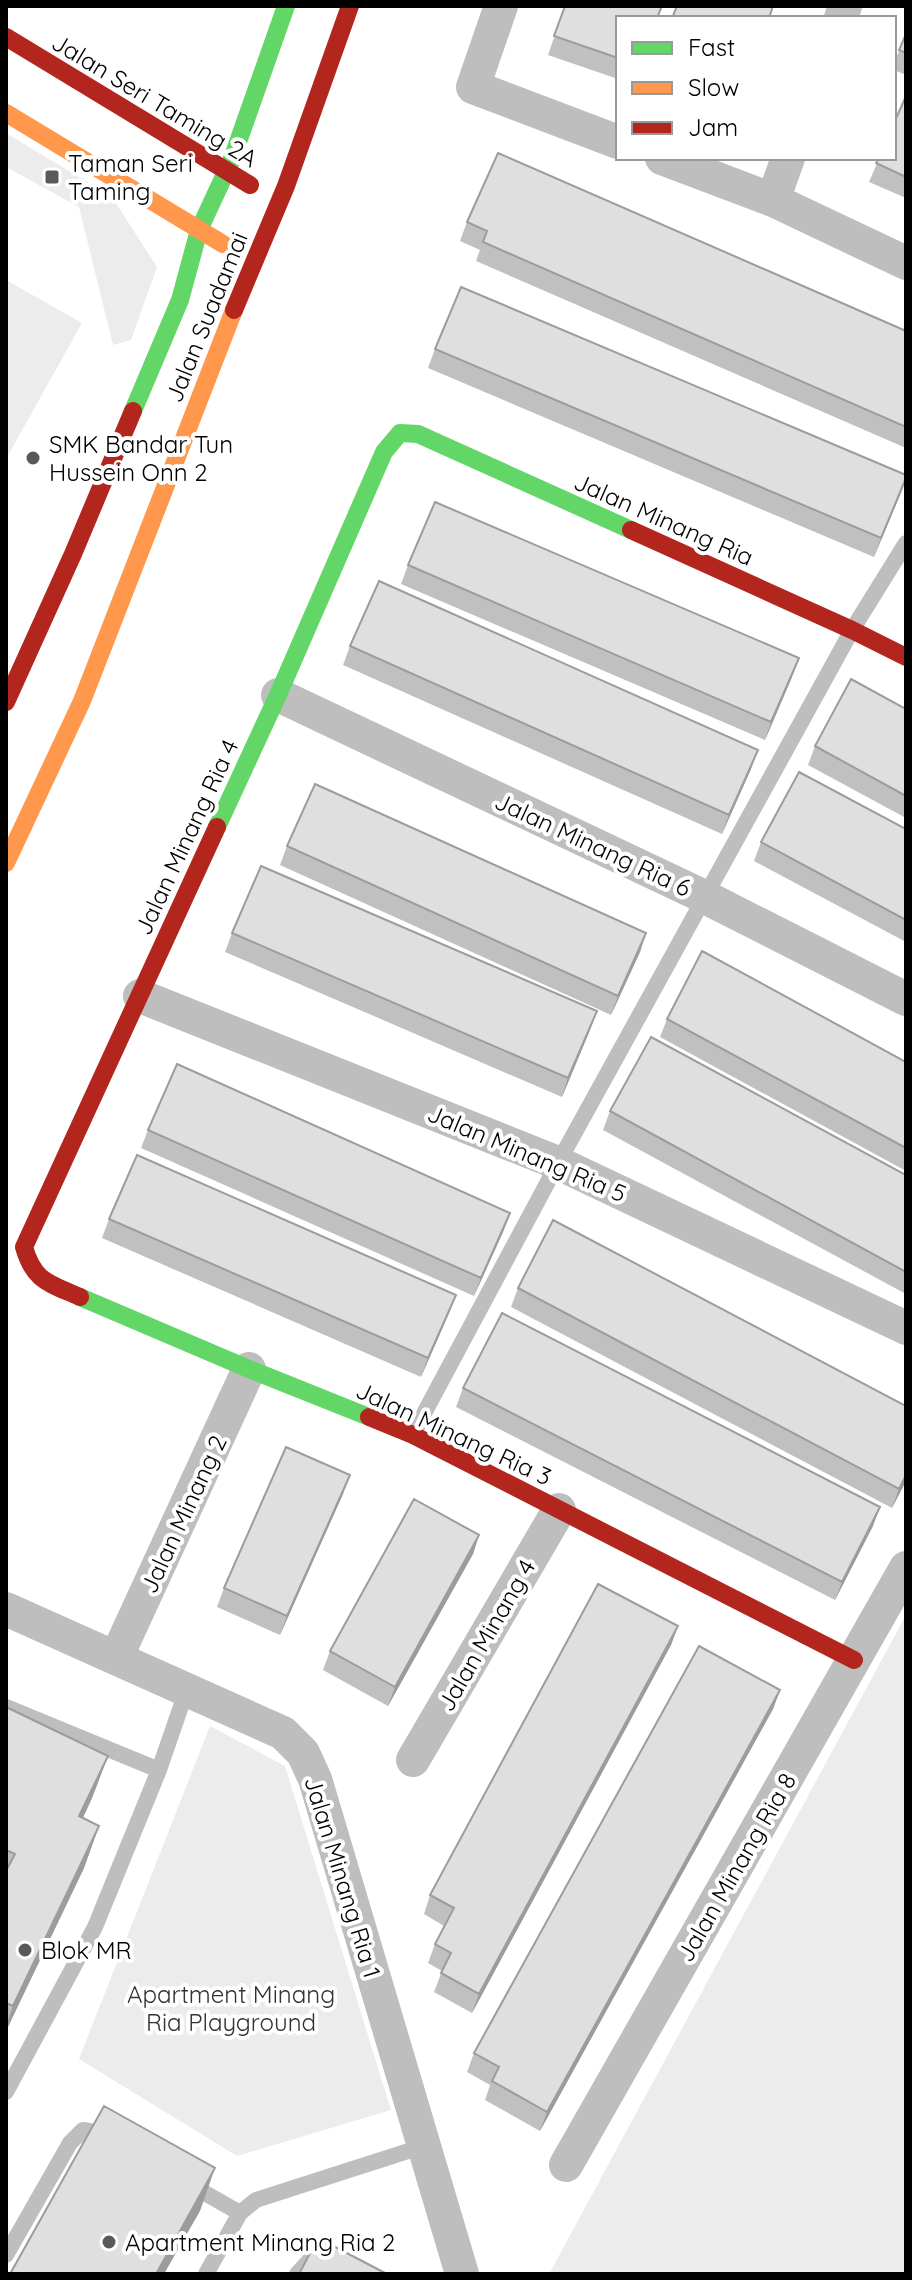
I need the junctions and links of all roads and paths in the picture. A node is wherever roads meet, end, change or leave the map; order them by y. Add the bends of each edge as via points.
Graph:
1 (286, 6) edge
2 (350, 6) edge
3 (501, 6) edge
4 (6, 37) edge
5 (260, 80) junction
6 (6, 113) edge
7 (229, 113) dead end
8 (154, 126) junction
9 (198, 130) dead end
10 (616, 141) edge
11 (667, 160) edge
12 (787, 160) edge
13 (227, 172) junction
14 (120, 182) junction
15 (773, 200) junction
16 (280, 203) junction
17 (161, 227) dead end
18 (199, 230) junction
19 (177, 250) dead end
20 (253, 260) junction
21 (906, 263) edge
22 (180, 300) junction
23 (400, 433) joint
24 (906, 543) edge
25 (852, 630) junction
26 (906, 657) edge
27 (278, 695) junction
28 (6, 702) edge
29 (6, 863) edge
30 (705, 897) junction
31 (140, 996) junction
32 (906, 999) edge
33 (558, 1163) junction
34 (29, 1264) joint
35 (906, 1328) edge
36 (249, 1369) junction
37 (413, 1435) junction
38 (559, 1510) junction
39 (906, 1568) edge
40 (6, 1609) edge
41 (116, 1658) junction
42 (854, 1660) junction
43 (187, 1689) junction
44 (6, 1707) edge
45 (413, 1760) dead end
46 (159, 1770) junction
47 (6, 2092) edge
48 (424, 2146) junction
49 (125, 2147) edge
50 (566, 2165) dead end
51 (176, 2177) edge
52 (240, 2213) junction
53 (6, 2255) edge
54 (206, 2274) edge
55 (297, 2274) edge
56 (348, 2274) edge
57 (462, 2274) edge

1 - 5 street, Jalan Suadamai
2 - 16 street, Jalan Suadamai
3 - 10 street via 473,87
4 - 8 street, Jalan Seri Taming 2A
5 - 7 street
5 - 13 street, Jalan Suadamai
6 - 14 street
8 - 9 street
8 - 13 street, Jalan Seri Taming 2A
11 - 15 street
12 - 15 street
13 - 16 street, Jalan Seri Taming 2A
13 - 18 street, Jalan Suadamai
14 - 17 street
14 - 18 street
15 - 21 street
16 - 20 street, Jalan Suadamai
18 - 20 street
18 - 22 street, Jalan Suadamai
19 - 22 street
20 - 29 street, Jalan Suadamai via 82,701
22 - 28 street, Jalan Suadamai
23 - 25 street, Jalan Minang Ria via 418,434
23 - 27 street, Jalan Minang Ria 4 via 384,452
24 - 25 lane
25 - 26 street, Jalan Minang Ria
25 - 30 lane
27 - 30 street, Jalan Minang Ria 6
27 - 31 street, Jalan Minang Ria 4
30 - 32 street, Jalan Minang Ria 6
30 - 33 lane
31 - 33 street, Jalan Minang Ria 5
31 - 34 street, Jalan Minang Ria 4 via 24,1247
33 - 35 street, Jalan Minang Ria 5
33 - 37 lane
34 - 36 street, Jalan Minang Ria 3 via 43,1281
36 - 37 street, Jalan Minang Ria 3
36 - 41 street, Jalan Minang 2
37 - 38 street, Jalan Minang Ria 3
38 - 42 street, Jalan Minang Ria 3
38 - 45 street, Jalan Minang 4
39 - 42 street, Jalan Minang Ria 8
40 - 41 street, Jalan Minang Ria 1
41 - 43 street, Jalan Minang Ria 1
42 - 50 street, Jalan Minang Ria 8
43 - 46 lane
43 - 48 street, Jalan Minang Ria 1 via 283,1733 303,1753
44 - 46 lane
46 - 47 lane via 95,1927
48 - 52 lane via 256,2200
48 - 57 street, Jalan Minang Ria 1
49 - 53 lane via 83,2130 70,2143
51 - 52 lane
52 - 54 lane
55 - 56 lane via 317,2257

